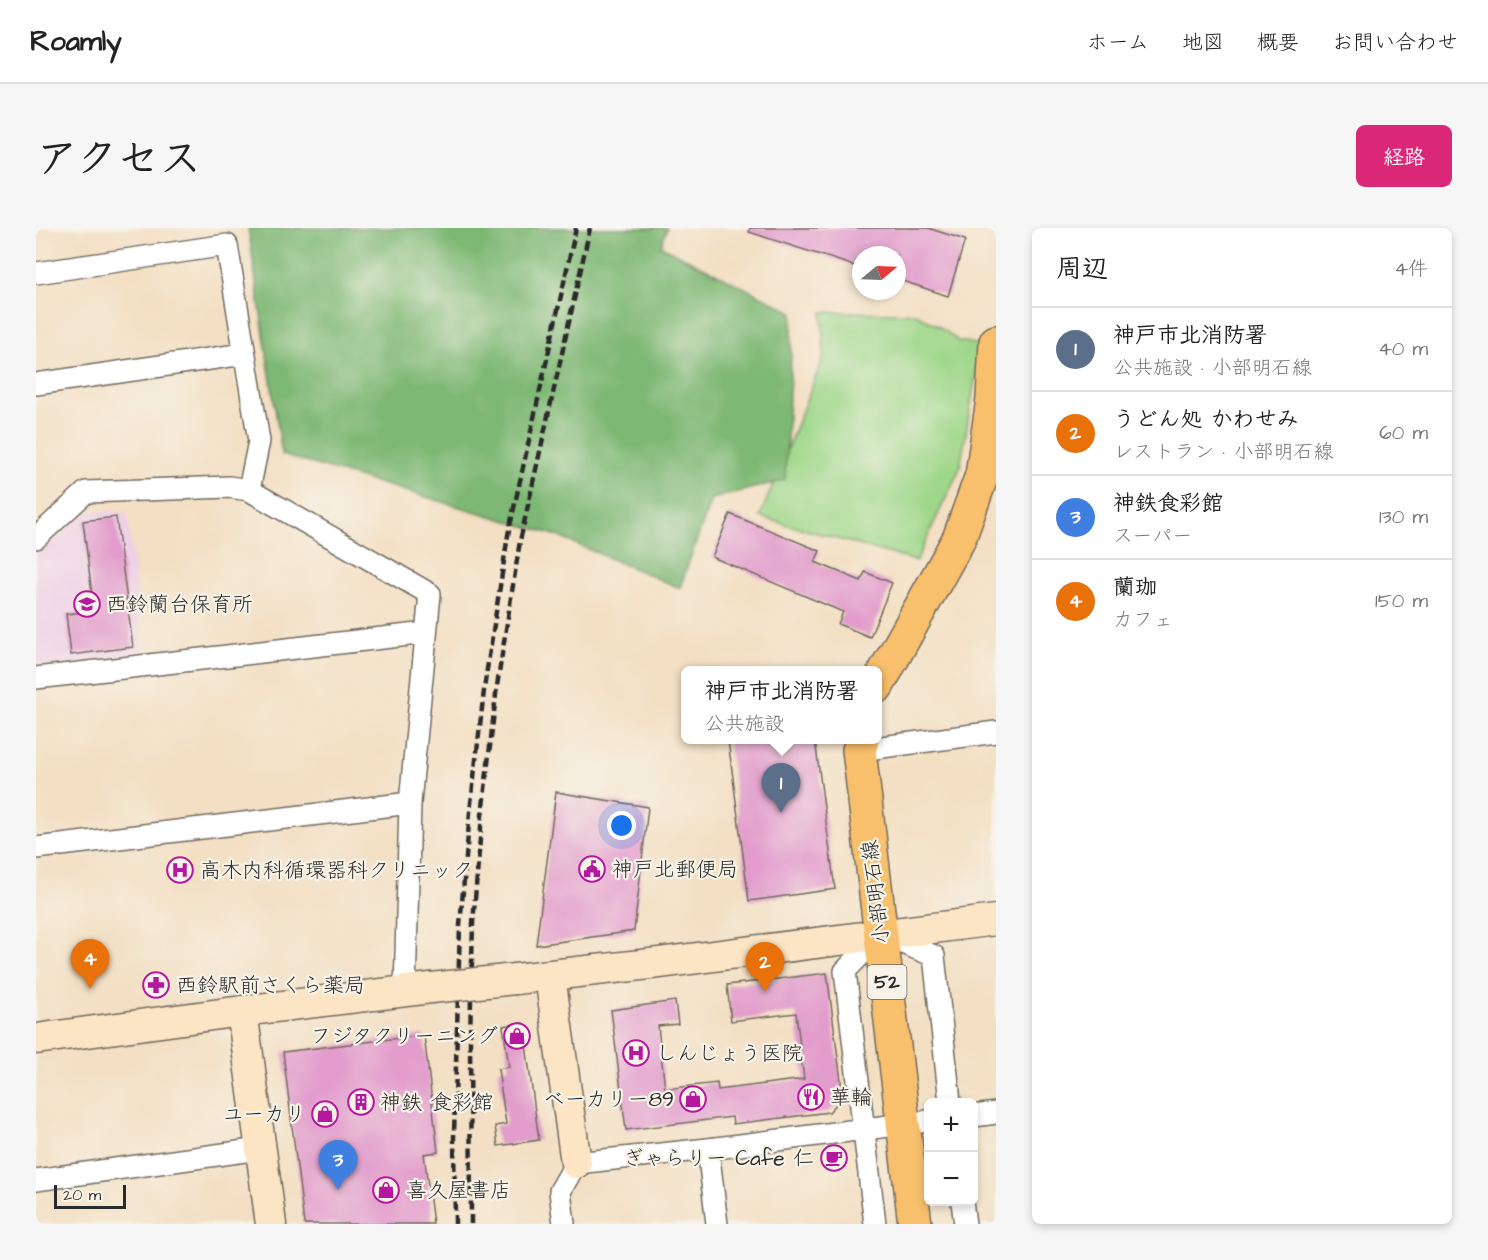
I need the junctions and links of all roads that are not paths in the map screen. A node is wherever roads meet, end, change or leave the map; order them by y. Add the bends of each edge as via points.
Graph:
1 (36, 273) edge
2 (996, 342) edge
3 (244, 354) junction
4 (36, 384) edge
5 (249, 490) junction
6 (36, 538) edge
7 (426, 633) junction
8 (882, 677) edge
9 (36, 678) edge
10 (996, 732) edge
11 (882, 743) edge
12 (861, 745) edge
13 (411, 803) junction
14 (36, 848) edge
15 (996, 920) edge
16 (881, 934) junction
17 (550, 976) junction
18 (418, 990) junction
19 (242, 1011) junction
20 (36, 1039) edge
21 (950, 1098) edge
22 (996, 1113) edge
23 (978, 1115) edge
24 (916, 1123) edge
25 (864, 1129) junction
26 (260, 1149) junction
27 (708, 1149) junction
28 (576, 1162) junction
29 (36, 1180) edge
30 (963, 1206) edge
31 (270, 1224) edge
32 (564, 1224) edge
33 (717, 1224) edge
34 (875, 1224) edge
35 (915, 1224) edge
36 (965, 1224) edge

1 - 3 street via 227,245
2 - 8 main road via 993,399 981,475 959,539
3 - 4 street
3 - 5 street via 259,441
5 - 6 street via 229,487 86,492
5 - 7 street via 430,594
7 - 9 street
7 - 13 street
10 - 11 street
12 - 16 main road, 小部明石線 / 52
13 - 14 street
13 - 18 street
15 - 16 street
16 - 17 street
16 - 21 street via 934,956
16 - 24 main road, 小部明石線 / 52
16 - 25 street via 845,971
17 - 18 street, bridge
17 - 28 street
18 - 19 street
19 - 20 street
19 - 26 street
22 - 23 street
24 - 25 street
24 - 35 main road, 小部明石線 / 52
25 - 27 street
25 - 34 street
26 - 29 street
26 - 31 street
27 - 28 street
27 - 33 street
28 - 32 street via 560,1191
30 - 36 street

